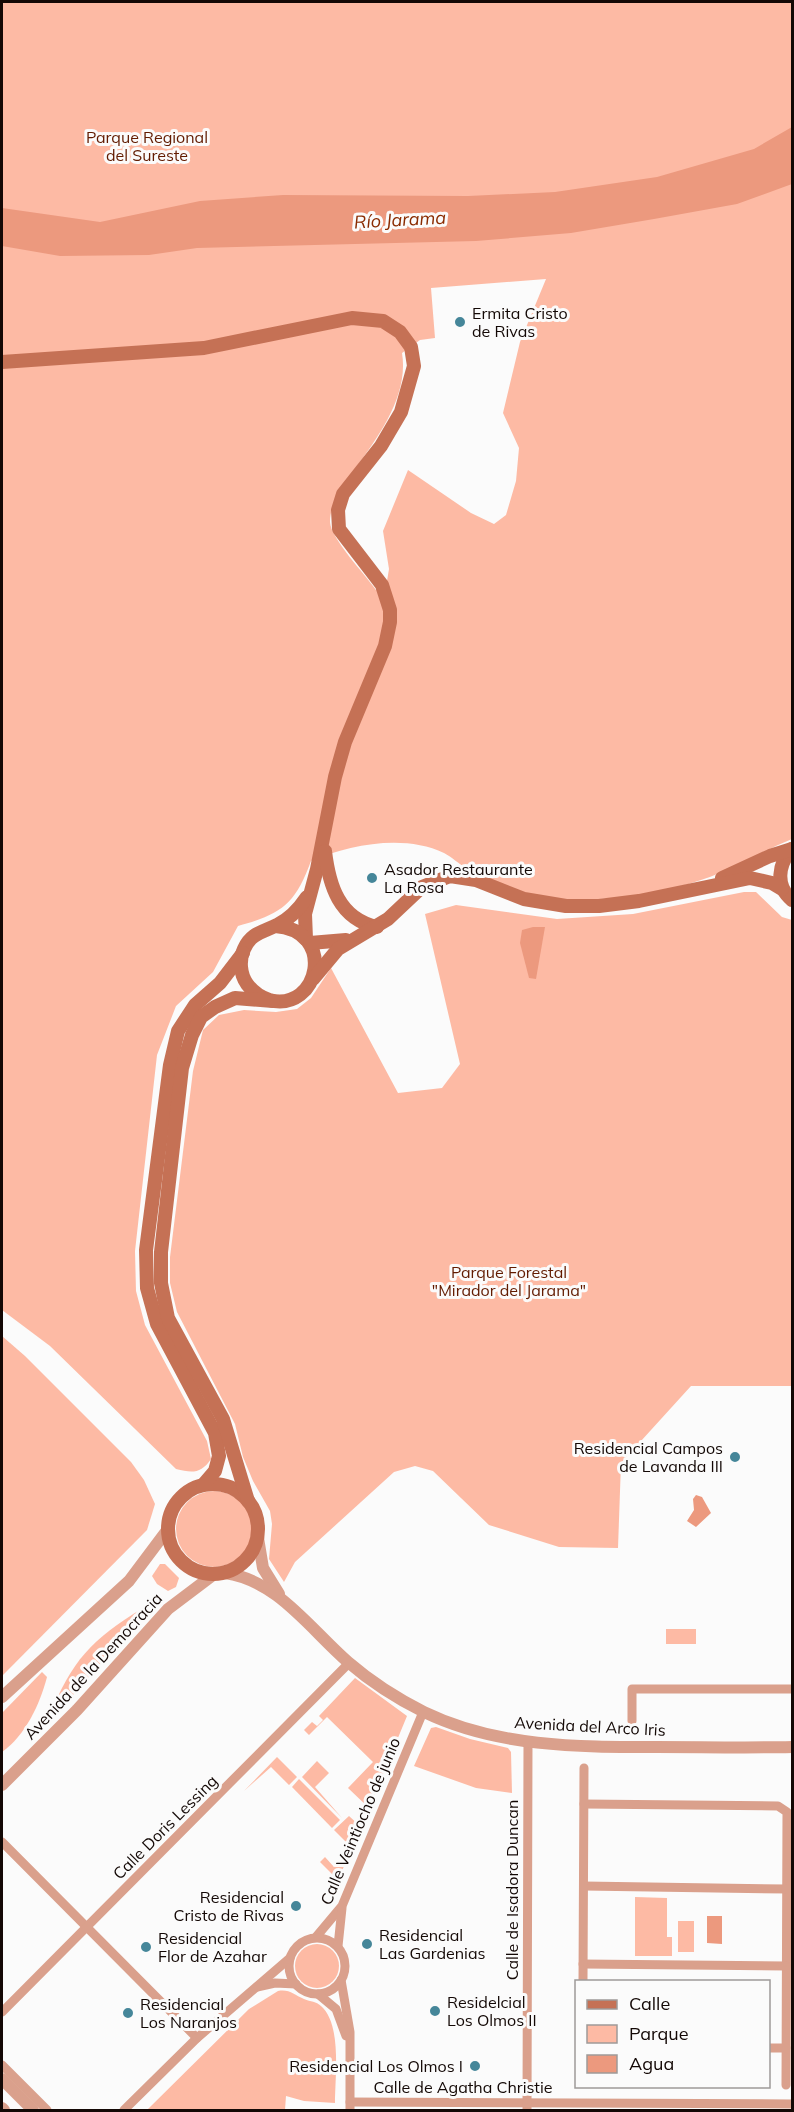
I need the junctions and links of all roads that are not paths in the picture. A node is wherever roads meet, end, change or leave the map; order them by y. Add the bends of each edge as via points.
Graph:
1 (2, 362) edge
2 (324, 832) junction
3 (792, 849) edge
4 (314, 885) junction
5 (698, 889) junction
6 (783, 889) junction
7 (792, 900) edge
8 (275, 926) junction
9 (377, 927) junction
10 (354, 938) junction
11 (308, 941) junction
12 (243, 953) junction
13 (313, 979) junction
14 (273, 1001) junction
15 (203, 1485) junction
16 (248, 1501) junction
17 (168, 1529) junction
18 (258, 1538) junction
19 (219, 1574) junction
20 (285, 1602) junction
21 (349, 1663) junction
22 (792, 1689) edge
23 (2, 1697) edge
24 (423, 1712) junction
25 (632, 1721) dead end
26 (528, 1742) junction
27 (792, 1748) edge
28 (584, 1768) dead end
29 (2, 1785) edge
30 (584, 1804) junction
31 (2, 1842) edge
32 (584, 1886) junction
33 (787, 1889) junction
34 (342, 1906) junction
35 (789, 1919) edge
36 (86, 1927) junction
37 (789, 1933) edge
38 (316, 1937) junction
39 (338, 1946) junction
40 (290, 1958) junction
41 (583, 1964) junction
42 (786, 1966) junction
43 (341, 1980) junction
44 (583, 1980) edge
45 (296, 1984) junction
46 (254, 1987) junction
47 (318, 1994) junction
48 (2, 2012) edge
49 (197, 2038) junction
50 (349, 2043) junction
51 (770, 2048) edge
52 (786, 2048) junction
53 (2, 2065) edge
54 (2, 2079) edge
55 (786, 2085) dead end
56 (792, 2104) edge
57 (350, 2106) edge
58 (527, 2106) edge
59 (661, 2107) edge
60 (34, 2110) edge
61 (47, 2110) edge
62 (124, 2110) edge

1 - 2 main road via 204,348 352,318 383,321 406,339 414,366 401,412 381,446 343,494 338,510 339,529 382,585 390,622 382,653 345,742
2 - 4 main road
2 - 9 main road via 328,875 337,899 354,919
3 - 5 main road
3 - 6 main road via 781,867
4 - 8 main road via 294,913
4 - 11 main road via 305,914
5 - 6 main road via 750,878
5 - 9 main road via 639,901 566,906 524,899 476,880 450,876 422,887
6 - 7 main road
8 - 11 main road via 286,927
8 - 12 main road via 257,933
9 - 10 main road
10 - 11 main road via 327,943
10 - 13 main road via 331,954
11 - 13 main road via 316,960
12 - 14 main road via 242,971 249,987
12 - 15 main road via 186,1017 173,1047 146,1250 147,1288 157,1324 215,1433 219,1456 215,1471
13 - 14 main road via 292,999
14 - 16 main road via 235,998 215,1006 201,1017 192,1035 182,1068 161,1252 161,1283 168,1318 223,1419
15 - 16 main road via 228,1486
15 - 17 main road via 176,1503
16 - 18 main road via 257,1518
17 - 19 main road via 170,1543 182,1561 199,1572
17 - 23 street, Avenida de la Democracia via 129,1581
18 - 19 main road via 246,1561
18 - 20 street, Avenida del Arco Iris via 263,1568
19 - 20 street, Avenida del Arco Iris via 240,1575 259,1583
19 - 29 street, Avenida de la Democracia via 168,1609 77,1710
20 - 21 street, Avenida del Arco Iris
21 - 24 street, Avenida del Arco Iris
21 - 36 street, Calle Doris Lessing
22 - 25 street, Avenida del Arco Iris via 632,1689
24 - 26 street, Avenida del Arco Iris via 475,1731
24 - 34 street, Calle Veintiocho de junio
26 - 27 street, Avenida del Arco Iris via 602,1747
26 - 58 street, Calle de Isadora Duncan
28 - 30 street
30 - 32 street
30 - 33 street via 778,1806 787,1812
31 - 36 street
32 - 33 street
32 - 41 street
33 - 35 street
34 - 38 street, Calle Veintiocho de junio
34 - 39 street
35 - 37 street
36 - 48 street, Calle Doris Lessing
36 - 49 street
37 - 42 street
38 - 39 street
38 - 40 street via 300,1943
39 - 43 street via 344,1957
40 - 45 street via 290,1972
40 - 46 street
41 - 42 street
41 - 44 street
42 - 52 street
43 - 47 street via 332,1990
43 - 50 street
45 - 46 street
45 - 47 street
46 - 49 street
47 - 50 street via 336,2009
49 - 62 street
50 - 57 street
51 - 52 street
52 - 55 street
53 - 61 street
54 - 60 street
56 - 59 street, Calle de Agatha Christie
57 - 58 street, Calle de Agatha Christie
58 - 59 street, Calle de Agatha Christie

